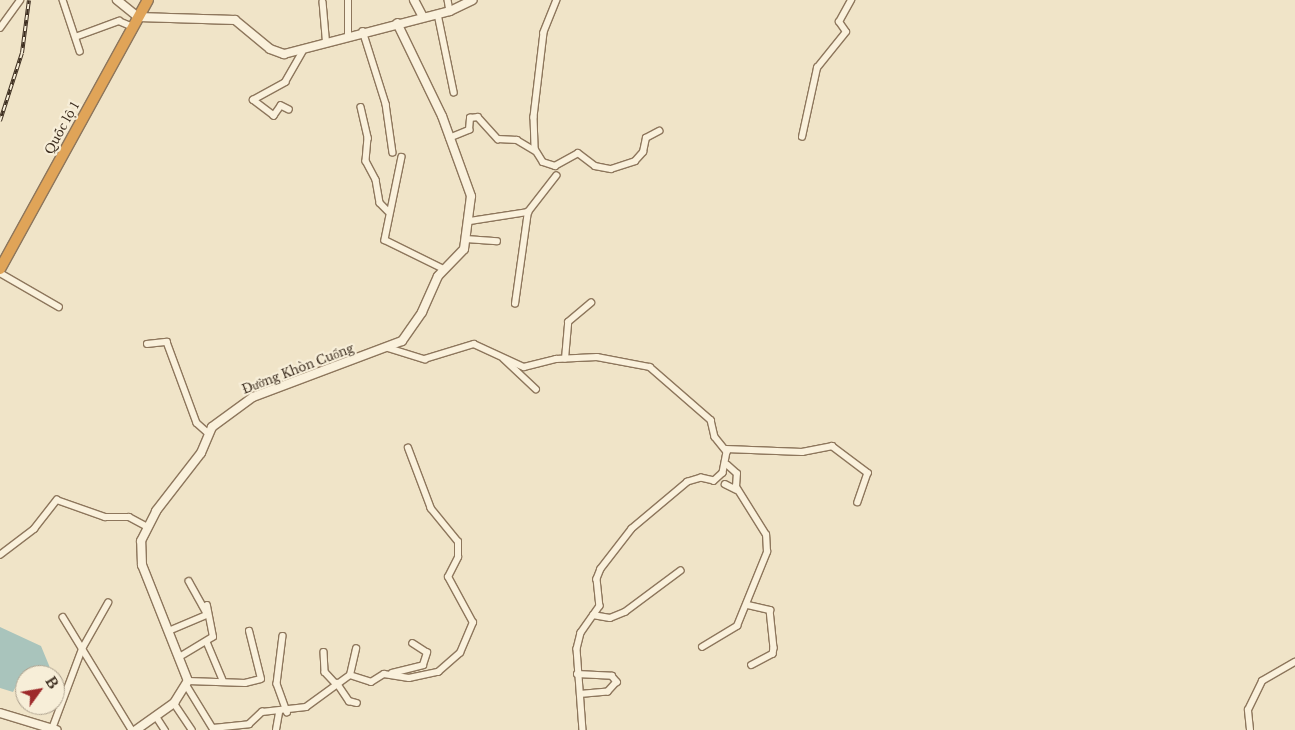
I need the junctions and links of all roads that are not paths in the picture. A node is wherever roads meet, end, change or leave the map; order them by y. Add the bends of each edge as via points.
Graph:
1 (20, 0) edge
2 (63, 0) edge
3 (117, 0) edge
4 (148, 0) edge
5 (348, 0) edge
6 (414, 0) edge
7 (448, 0) edge
8 (473, 0) edge
9 (557, 0) edge
10 (851, 0) edge
11 (323, 2) dead end
12 (450, 11) junction
13 (438, 14) junction
14 (138, 17) junction
15 (423, 17) junction
16 (397, 23) junction
17 (0, 28) edge
18 (133, 28) junction
19 (363, 31) junction
20 (348, 34) junction
21 (78, 36) junction
22 (326, 40) junction
23 (80, 51) dead end
24 (302, 52) junction
25 (454, 92) dead end
26 (361, 107) dead end
27 (289, 110) dead end
28 (659, 131) dead end
29 (802, 137) dead end
30 (449, 138) junction
31 (535, 151) junction
32 (393, 153) dead end
33 (402, 157) dead end
34 (556, 176) dead end
35 (388, 211) junction
36 (528, 212) junction
37 (470, 221) junction
38 (466, 239) junction
39 (497, 241) dead end
40 (444, 269) junction
41 (0, 271) edge
42 (591, 303) dead end
43 (515, 304) dead end
44 (59, 307) dead end
45 (146, 344) dead end
46 (388, 348) junction
47 (503, 355) junction
48 (565, 359) junction
49 (536, 389) dead end
50 (208, 433) junction
51 (408, 448) dead end
52 (726, 450) junction
53 (727, 465) junction
54 (726, 484) dead end
55 (738, 491) junction
56 (858, 502) dead end
57 (146, 526) junction
58 (0, 556) edge
59 (680, 571) dead end
60 (189, 581) dead end
61 (108, 603) dead end
62 (748, 604) junction
63 (206, 611) junction
64 (593, 615) junction
65 (63, 618) dead end
66 (171, 630) junction
67 (249, 630) dead end
68 (284, 636) dead end
69 (207, 642) junction
70 (413, 644) dead end
71 (702, 647) dead end
72 (356, 649) dead end
73 (81, 652) junction
74 (324, 652) dead end
75 (181, 656) junction
76 (1295, 662) edge
77 (752, 665) dead end
78 (390, 674) junction
79 (577, 674) junction
80 (350, 675) junction
81 (223, 680) junction
82 (187, 684) junction
83 (336, 684) junction
84 (582, 694) junction
85 (174, 703) junction
86 (357, 703) dead end
87 (287, 712) junction
88 (0, 713) edge
89 (279, 714) junction
90 (156, 716) junction
91 (54, 729) edge
92 (214, 729) edge
93 (134, 730) edge
94 (165, 730) edge
95 (192, 730) edge
96 (276, 730) edge
97 (583, 730) edge
98 (1250, 730) edge

1 - 17 street
2 - 21 street
3 - 14 street
4 - 14 highway, Quốc lộ 1
5 - 20 street
6 - 15 street
7 - 12 street
8 - 12 street
9 - 31 street via 544,33
10 - 29 street via 840,22 846,32 817,68
11 - 22 street
12 - 13 street
13 - 15 street
13 - 25 street
14 - 18 highway, Quốc lộ 1
14 - 24 street via 235,20 277,52
15 - 16 street
16 - 19 street
16 - 30 street, Đường Khòn Cuổng
18 - 21 street via 119,21
18 - 41 highway, Quốc lộ 1
19 - 20 street
19 - 32 street via 386,104
20 - 22 street
21 - 23 street
22 - 24 street
24 - 27 street via 285,82 253,100 274,116 281,106
26 - 35 street via 368,138 366,162 376,180 381,206
28 - 31 street via 646,138 635,161 611,169 594,166 578,153 549,166
30 - 31 street via 469,130 469,120 478,117 498,139 517,140
30 - 37 street, Đường Khòn Cuổng via 471,196
33 - 35 street
34 - 36 street
35 - 40 street via 388,244
36 - 37 street
36 - 43 street
37 - 38 street, Đường Khòn Cuổng
38 - 39 street
38 - 40 street, Đường Khòn Cuổng via 464,249
40 - 46 street, Đường Khòn Cuổng via 411,328
41 - 44 street
42 - 48 street via 568,322
45 - 50 street via 167,342 197,423
46 - 47 street via 425,359 474,344
46 - 50 street, Đường Khòn Cuổng via 253,397 230,410
47 - 48 street via 524,367
47 - 49 street
48 - 52 street via 597,357 658,370 708,416 715,437
50 - 57 street, Đường Khòn Cuổng via 201,452
51 - 78 street via 431,509 458,542 458,557 448,577 474,623 460,653 443,670 416,678
52 - 53 street
52 - 56 street via 802,452 832,446 868,473
53 - 55 street via 737,474
53 - 64 street via 714,481 694,478 632,529 601,569 597,578 600,606
54 - 55 street
55 - 62 street via 767,541
57 - 58 street via 129,517 105,517 57,500 34,529
57 - 66 street via 142,565
59 - 64 street via 625,612 610,618
60 - 63 street
61 - 73 street
62 - 71 street via 737,626
62 - 77 street via 770,610 774,648 773,654
63 - 66 street
63 - 69 street via 213,634
64 - 79 street via 581,634
65 - 73 street
66 - 75 street
67 - 81 street via 261,679 245,683
68 - 87 street via 277,684
69 - 75 street
69 - 81 street
70 - 78 street via 427,654 423,665
72 - 80 street
73 - 91 street
73 - 93 street
74 - 83 street via 325,672
75 - 82 street
76 - 98 street via 1262,681 1248,710
78 - 80 street via 370,682
79 - 84 street
79 - 84 street via 612,676 617,682 608,692
80 - 83 street
81 - 82 street
82 - 85 street
82 - 92 street
83 - 86 street via 349,701
83 - 87 street via 306,707
84 - 97 street
85 - 90 street
85 - 95 street
87 - 89 street
88 - 91 street
89 - 92 street via 262,712 249,724
89 - 96 street
90 - 93 street
90 - 94 street

